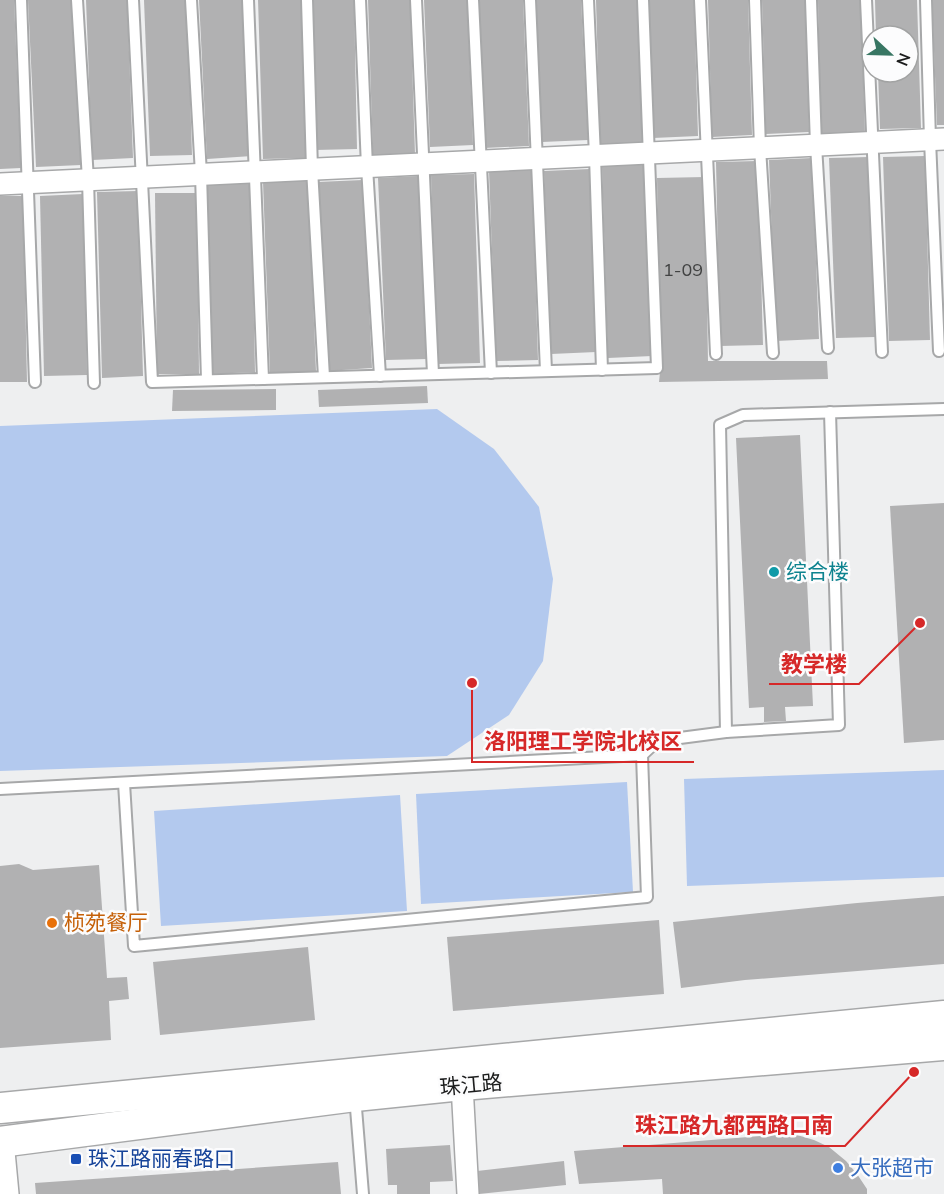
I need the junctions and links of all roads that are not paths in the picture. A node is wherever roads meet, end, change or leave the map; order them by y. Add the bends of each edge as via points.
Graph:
1 (21, 0) edge
2 (77, 0) edge
3 (133, 0) edge
4 (191, 0) edge
5 (248, 0) edge
6 (307, 0) edge
7 (360, 0) edge
8 (416, 0) edge
9 (473, 0) edge
10 (530, 0) edge
11 (588, 0) edge
12 (643, 0) edge
13 (700, 0) edge
14 (755, 0) edge
15 (811, 0) edge
16 (866, 0) edge
17 (926, 0) edge
18 (937, 139) edge
19 (873, 142) junction
20 (816, 145) junction
21 (760, 148) junction
22 (708, 150) junction
23 (649, 153) junction
24 (596, 156) junction
25 (538, 158) junction
26 (481, 161) junction
27 (423, 164) junction
28 (367, 166) junction
29 (312, 169) junction
30 (255, 172) junction
31 (201, 174) junction
32 (142, 177) junction
33 (88, 180) junction
34 (28, 183) junction
35 (0, 184) edge
36 (828, 348) dead end
37 (939, 351) dead end
38 (882, 352) dead end
39 (773, 353) dead end
40 (717, 354) dead end
41 (602, 370) junction
42 (546, 371) junction
43 (491, 373) junction
44 (434, 374) junction
45 (380, 376) junction
46 (324, 378) junction
47 (263, 379) junction
48 (207, 380) junction
49 (35, 382) dead end
50 (94, 383) dead end
51 (944, 409) edge
52 (830, 412) junction
53 (726, 732) junction
54 (642, 755) junction
55 (124, 783) junction
56 (0, 789) edge
57 (944, 1016) edge
58 (944, 1045) edge
59 (462, 1085) junction
60 (355, 1096) junction
61 (0, 1108) edge
62 (2, 1142) edge
63 (8, 1194) edge
64 (363, 1194) edge
65 (468, 1194) edge

1 - 34 lane
2 - 33 lane
3 - 32 lane
4 - 31 lane
5 - 30 lane
6 - 29 lane
7 - 28 lane
8 - 27 lane
9 - 26 lane
10 - 25 lane
11 - 24 lane
12 - 23 lane
13 - 22 lane
14 - 21 lane
15 - 20 lane
16 - 19 lane
17 - 18 lane
18 - 19 street
18 - 37 lane
19 - 20 street
19 - 38 lane
20 - 21 street
20 - 36 lane
21 - 22 street
21 - 39 lane
22 - 23 street
22 - 40 lane
23 - 24 street
23 - 41 lane via 657,368
24 - 25 street
24 - 41 lane
25 - 26 street
25 - 42 lane
26 - 27 street
26 - 43 lane
27 - 28 street
27 - 44 lane
28 - 29 street
28 - 45 lane
29 - 30 street
29 - 46 lane
30 - 31 street
30 - 47 lane
31 - 32 street
31 - 48 lane
32 - 33 street
32 - 48 lane via 152,382
33 - 34 street
33 - 50 lane
34 - 35 street
34 - 49 lane
41 - 42 lane
42 - 43 lane
43 - 44 lane
44 - 45 lane
45 - 46 lane
46 - 47 lane
47 - 48 lane
51 - 52 lane
52 - 53 lane via 743,415 720,425
52 - 53 lane via 839,725
53 - 54 lane via 657,741
54 - 55 lane
54 - 55 lane via 647,897 134,946
55 - 56 lane
57 - 61 main road, 珠江路
58 - 59 main road, 珠江路
59 - 60 main road, 珠江路
59 - 65 street
60 - 62 main road, 珠江路
60 - 64 lane
62 - 63 street

